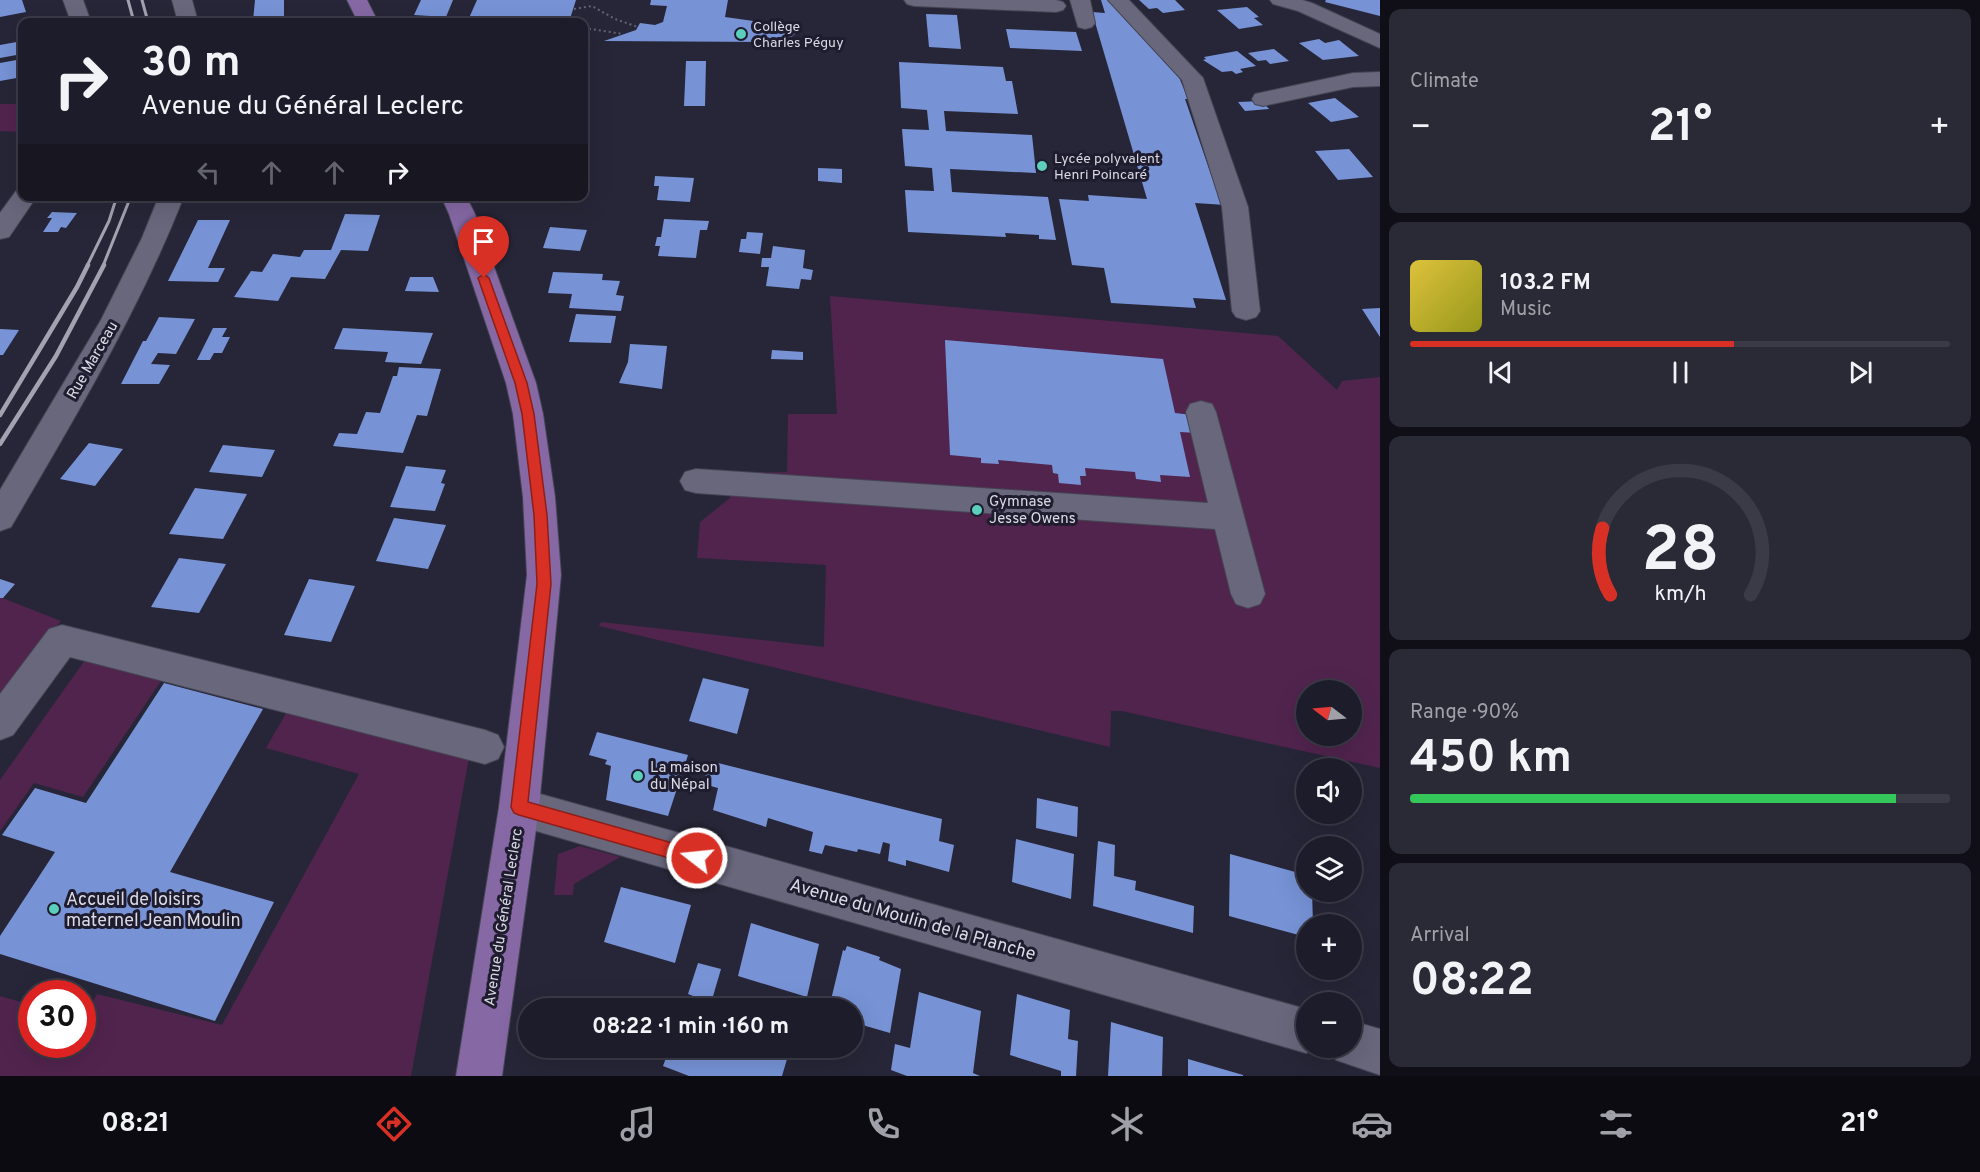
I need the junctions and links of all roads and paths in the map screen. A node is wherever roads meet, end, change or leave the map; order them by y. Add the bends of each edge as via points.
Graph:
1 (73, 0) edge
2 (182, 0) edge
3 (357, 0) edge
4 (914, 0) edge
5 (1080, 0) edge
6 (1118, 0) edge
7 (1280, 0) edge
8 (1029, 3) edge
9 (1301, 3) edge
10 (1056, 6) dead end
11 (574, 9) dead end
12 (80, 18) edge
13 (187, 18) edge
14 (366, 18) edge
15 (1085, 23) dead end
16 (638, 27) dead end
17 (588, 29) edge
18 (623, 34) dead end
19 (1380, 42) edge
20 (1380, 79) edge
21 (1263, 99) dead end
22 (21, 201) edge
23 (170, 201) edge
24 (456, 201) edge
25 (2, 228) edge
26 (1246, 311) dead end
27 (1201, 412) dead end
28 (696, 481) dead end
29 (1228, 517) junction
30 (0, 518) edge
31 (1248, 594) dead end
32 (0, 723) edge
33 (485, 747) dead end
34 (519, 807) junction
35 (1296, 1028) edge
36 (1362, 1047) edge
37 (1380, 1052) edge
38 (479, 1076) edge

1 - 12 street
2 - 13 street
3 - 14 main road
4 - 8 street
5 - 15 street
6 - 26 street via 1192,78 1235,207
7 - 9 street
8 - 10 street
9 - 19 street
11 - 16 path via 592,6
17 - 18 path
20 - 21 street via 1353,80
22 - 25 street
23 - 30 street, Rue Marceau via 114,324
24 - 34 main road, Avenue du Général Leclerc via 521,383 539,497 544,584
27 - 29 street
28 - 29 street via 963,512
29 - 31 street
32 - 33 street via 62,640
34 - 35 street, Avenue du Moulin de la Planche
34 - 38 main road, Avenue du Général Leclerc
36 - 37 street

